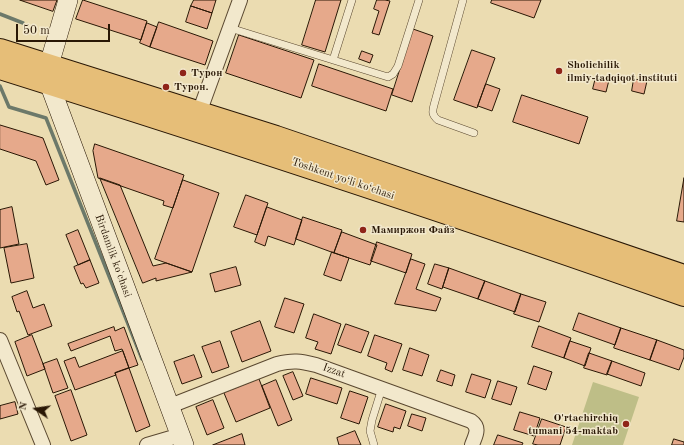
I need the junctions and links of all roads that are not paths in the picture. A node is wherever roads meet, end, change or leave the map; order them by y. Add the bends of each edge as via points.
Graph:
1 (68, 0) edge
2 (240, 0) edge
3 (352, 0) edge
4 (419, 0) edge
5 (463, 0) edge
6 (230, 28) junction
7 (0, 50) edge
8 (333, 60) junction
9 (0, 68) edge
10 (49, 74) junction
11 (200, 113) junction
12 (474, 133) dead end
13 (684, 276) edge
14 (684, 295) edge
15 (0, 340) edge
16 (382, 388) junction
17 (170, 406) junction
18 (182, 440) edge
19 (43, 445) edge
20 (147, 445) edge
21 (374, 445) edge
22 (472, 445) edge

1 - 10 street
2 - 6 street
3 - 8 lane
4 - 8 lane via 394,74 388,77
5 - 12 lane via 432,112 438,120
6 - 8 lane
6 - 11 street
7 - 10 highway, Toshkent yo‘li ko‘chasi
9 - 10 highway, Toshkent yo‘li ko‘chasi
10 - 11 highway, Toshkent yo‘li ko‘chasi
10 - 14 highway, Toshkent yo‘li ko‘chasi via 300,164
10 - 17 street, Birdamlik ko'chasi
11 - 13 highway, Toshkent yo‘li ko‘chasi
15 - 19 street
16 - 17 street, Izzat via 316,365 288,361
16 - 21 lane via 370,432
16 - 22 street, Izzat via 472,421 477,426
17 - 18 street, Birdamlik ko'chasi
18 - 20 street

